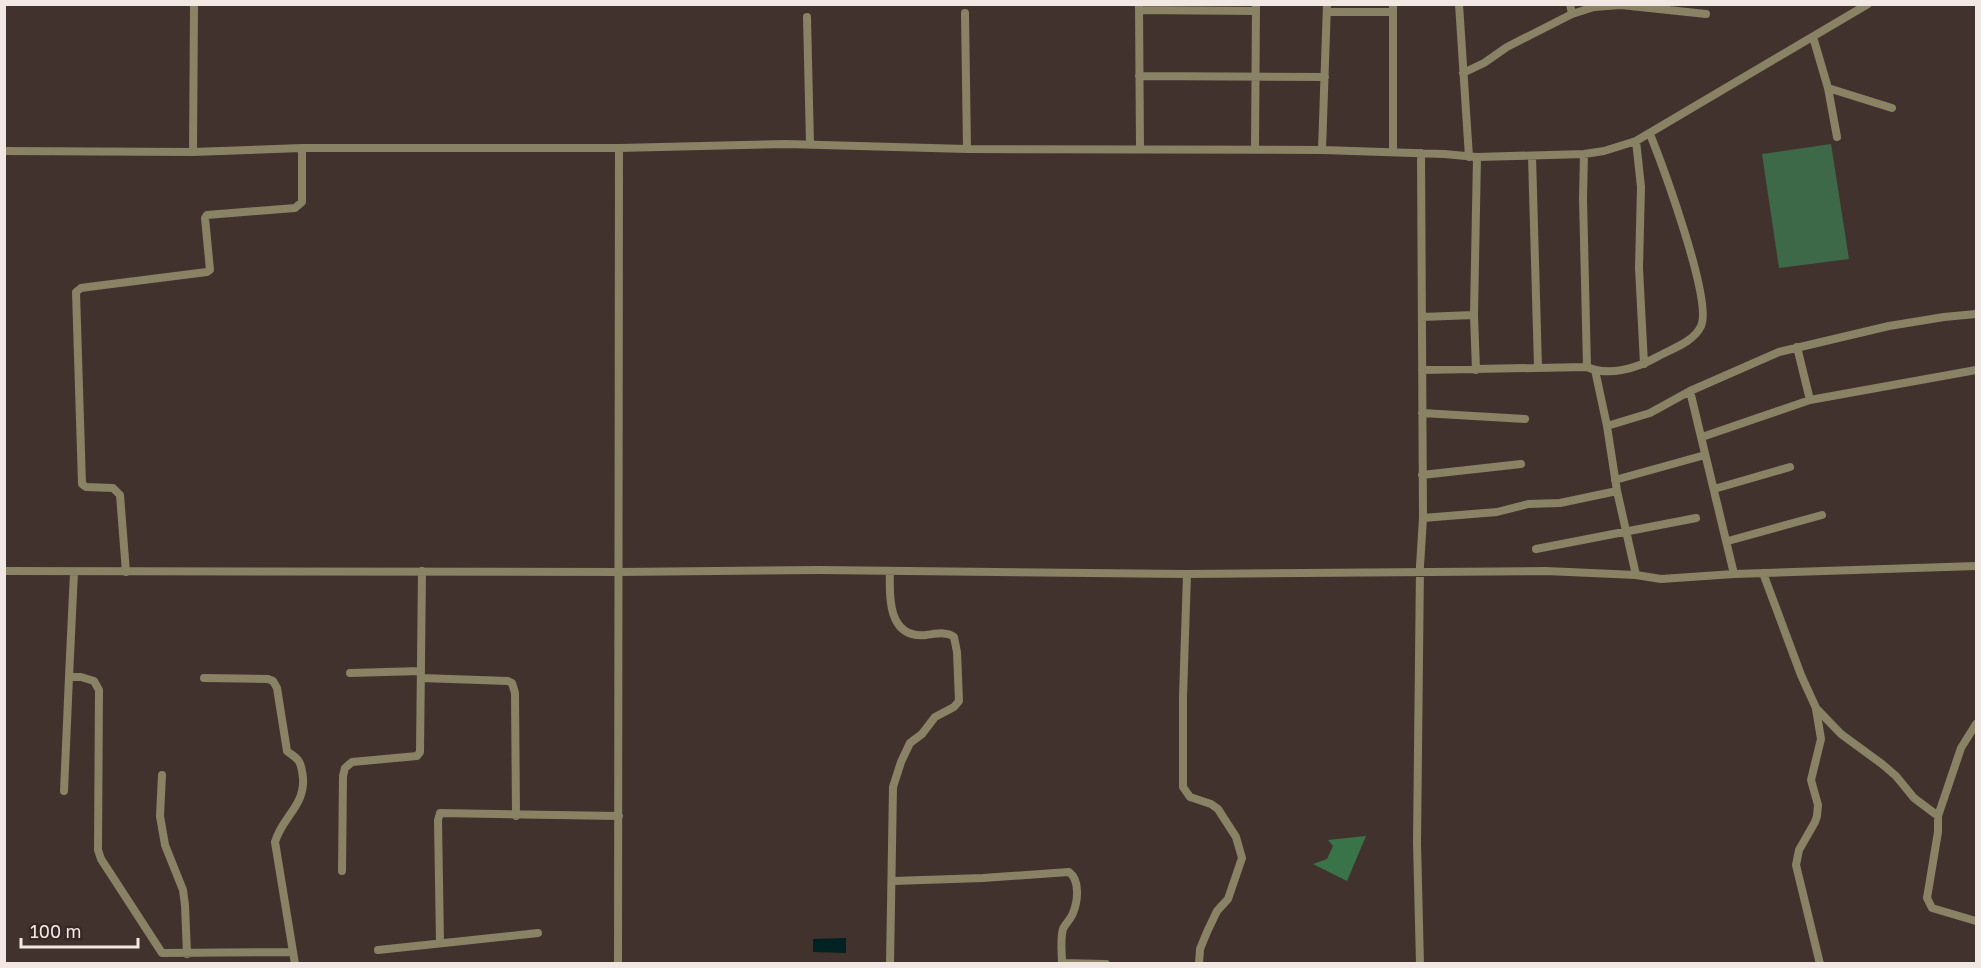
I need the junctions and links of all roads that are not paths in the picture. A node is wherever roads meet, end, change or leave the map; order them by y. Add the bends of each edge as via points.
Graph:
1 (194, 4) edge
2 (1459, 4) edge
3 (1570, 4) edge
4 (1868, 4) edge
5 (1139, 7) edge
6 (1256, 8) edge
7 (1327, 8) edge
8 (1393, 8) edge
9 (965, 13) dead end
10 (1572, 14) junction
11 (1706, 14) dead end
12 (807, 17) dead end
13 (1813, 37) junction
14 (1463, 73) junction
15 (1139, 76) junction
16 (1256, 76) junction
17 (1325, 77) junction
18 (1828, 88) junction
19 (1892, 108) dead end
20 (1650, 134) junction
21 (1837, 137) dead end
22 (1636, 141) junction
23 (810, 144) junction
24 (302, 148) junction
25 (619, 148) junction
26 (967, 148) junction
27 (1140, 149) junction
28 (1255, 149) junction
29 (1322, 150) junction
30 (4, 151) edge
31 (193, 152) junction
32 (1393, 152) junction
33 (1420, 153) junction
34 (1584, 154) junction
35 (1532, 156) junction
36 (1473, 157) junction
37 (1977, 314) edge
38 (1474, 315) junction
39 (1422, 317) junction
40 (1797, 347) junction
41 (1644, 364) junction
42 (1538, 367) junction
43 (1591, 368) junction
44 (1422, 369) junction
45 (1476, 370) junction
46 (1977, 370) edge
47 (1690, 391) junction
48 (1810, 400) junction
49 (1422, 413) junction
50 (1525, 419) dead end
51 (1607, 426) junction
52 (1702, 437) junction
53 (1705, 455) junction
54 (1521, 464) dead end
55 (1790, 467) dead end
56 (1422, 475) junction
57 (1615, 480) junction
58 (1714, 489) junction
59 (1617, 491) junction
60 (1822, 515) dead end
61 (1423, 518) junction
62 (1696, 518) dead end
63 (1626, 532) junction
64 (1728, 541) junction
65 (1536, 549) dead end
66 (1977, 567) edge
67 (4, 571) edge
68 (422, 571) junction
69 (890, 571) junction
70 (74, 572) junction
71 (126, 572) junction
72 (619, 572) junction
73 (1420, 572) junction
74 (1763, 573) junction
75 (1187, 574) junction
76 (1734, 574) junction
77 (1636, 575) junction
78 (350, 673) dead end
79 (421, 675) junction
80 (69, 677) junction
81 (204, 678) dead end
82 (1816, 708) junction
83 (1977, 724) edge
84 (162, 775) dead end
85 (64, 791) dead end
86 (516, 816) junction
87 (620, 816) junction
88 (1938, 816) junction
89 (342, 871) dead end
90 (893, 881) junction
91 (1977, 921) edge
92 (538, 933) dead end
93 (440, 943) junction
94 (378, 950) dead end
95 (293, 952) junction
96 (187, 954) junction
97 (295, 963) edge
98 (618, 963) edge
99 (890, 963) edge
100 (1062, 963) edge
101 (1106, 963) edge
102 (1199, 963) edge
103 (1420, 963) edge
104 (1820, 963) edge

1 - 31 street
2 - 14 street
3 - 10 street
4 - 13 street
5 - 6 street
5 - 15 street
6 - 16 street
7 - 8 street
7 - 17 street
8 - 32 street
9 - 26 street
10 - 11 street via 1620,5
10 - 14 street
12 - 23 street
13 - 18 street
13 - 20 street
14 - 36 street
15 - 16 street
15 - 27 street
16 - 17 street
16 - 28 street
17 - 29 street
18 - 19 street
18 - 21 street
20 - 22 street
20 - 41 street via 1670,186 1704,315 1699,331 1690,339
22 - 34 street
22 - 41 street via 1641,187
23 - 25 street
23 - 26 street
24 - 25 street
24 - 31 street
24 - 71 street via 299,206 207,215 207,272 81,288 76,292 82,484 113,488 120,495
25 - 72 street
26 - 27 street
27 - 28 street
28 - 29 street
29 - 32 street
30 - 31 street
32 - 33 street
33 - 36 street
33 - 39 street
34 - 35 street
34 - 43 street
35 - 36 street
35 - 42 street
36 - 38 street
37 - 40 street via 1889,326
38 - 39 street
38 - 45 street
39 - 44 street
40 - 47 street
40 - 48 street
41 - 43 street via 1621,371
42 - 43 street
42 - 45 street
43 - 51 street
44 - 45 street
44 - 49 street
46 - 48 street
47 - 51 street via 1650,413
47 - 52 street
48 - 52 street
49 - 50 street
49 - 56 street
51 - 57 street
52 - 53 street
53 - 57 street
53 - 58 street
54 - 56 street
55 - 58 street
56 - 61 street
57 - 59 street
58 - 64 street
59 - 61 street via 1497,512
59 - 63 street
60 - 64 street
61 - 73 street
62 - 63 street
63 - 65 street
63 - 77 street
64 - 76 street
66 - 74 street
67 - 70 street
68 - 71 street
68 - 72 street
68 - 79 street
69 - 72 street
69 - 75 street
69 - 90 street via 890,602 903,629 920,635 948,633 954,637 959,699 910,743 895,779
70 - 71 street
70 - 80 street
72 - 87 street
73 - 75 street
73 - 77 street
73 - 103 street
74 - 76 street
74 - 82 street
75 - 102 street via 1183,787 1190,797 1218,808 1236,837 1242,858 1228,899 1217,911 1200,949
76 - 77 street via 1661,579
78 - 79 street
79 - 86 street via 512,683
79 - 89 street via 421,747 417,756 352,762 345,768
80 - 85 street
80 - 96 street via 94,681 99,690 101,859 160,952
81 - 95 street via 268,679 277,688 287,751 301,764 303,782 302,796 275,842
82 - 88 street
82 - 104 street via 1821,739 1811,783 1817,799 1817,816 1799,849 1796,865
83 - 88 street via 1961,748
84 - 96 street via 160,816 165,845 184,897
86 - 87 street
86 - 93 street via 438,816
87 - 98 street
88 - 91 street via 1928,903 1932,908
90 - 99 street
90 - 100 street via 1069,872 1076,881 1076,898 1073,915 1064,927
92 - 93 street
93 - 94 street
95 - 96 street
95 - 97 street
100 - 101 street

